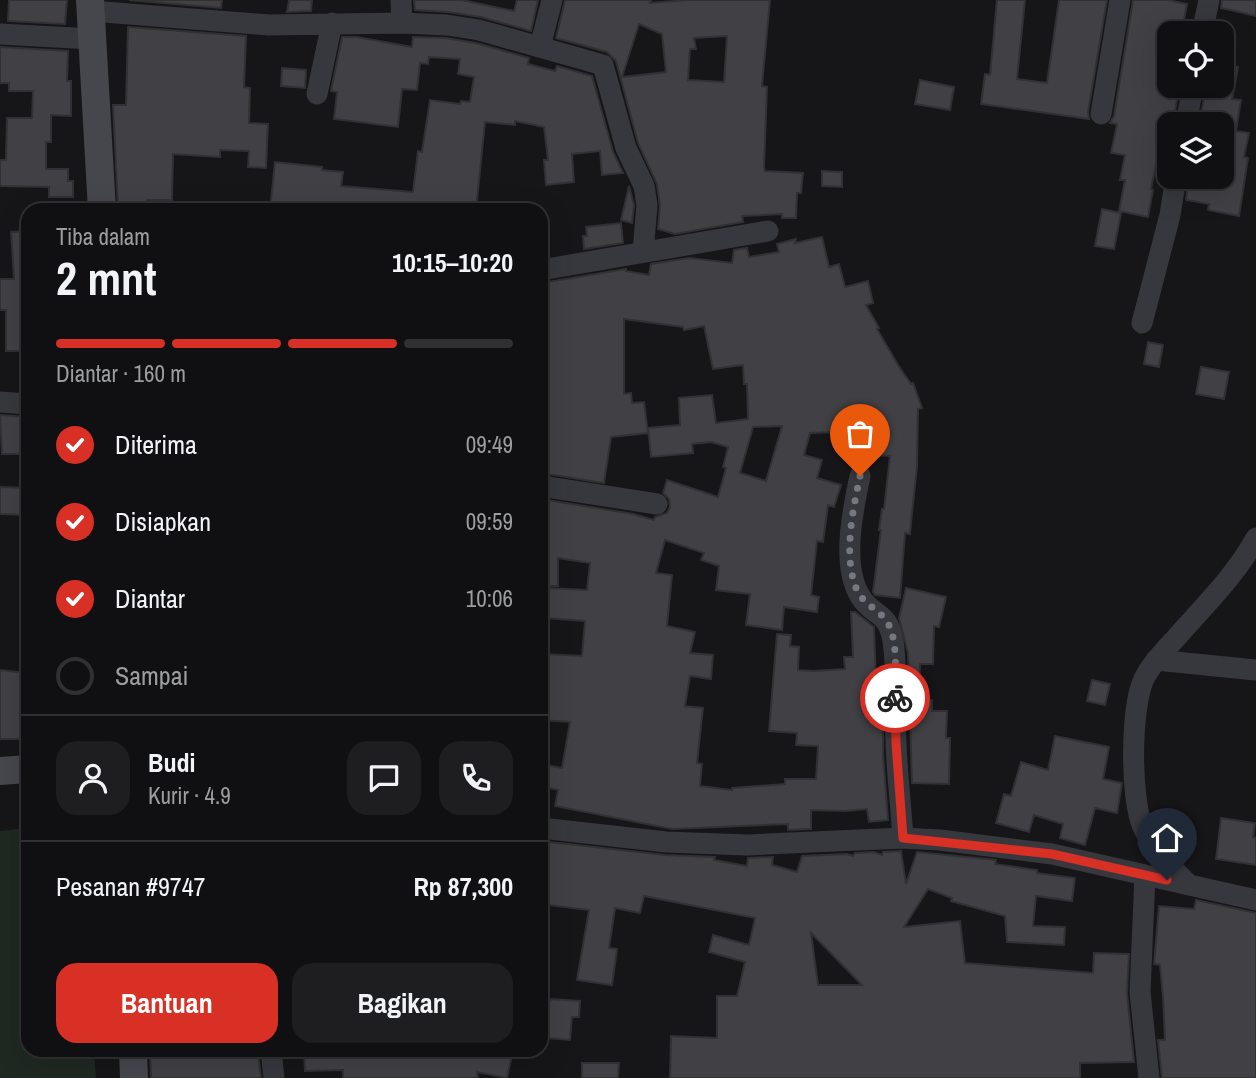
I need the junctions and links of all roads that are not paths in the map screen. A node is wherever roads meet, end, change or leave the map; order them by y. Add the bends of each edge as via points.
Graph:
1 (401, 0) edge
2 (552, 0) edge
3 (1120, 0) edge
4 (1209, 0) edge
5 (91, 17) edge
6 (1205, 21) edge
7 (332, 23) junction
8 (402, 23) junction
9 (0, 34) edge
10 (540, 47) junction
11 (317, 94) dead end
12 (1101, 114) dead end
13 (1174, 189) edge
14 (102, 203) edge
15 (768, 231) dead end
16 (643, 252) junction
17 (548, 269) edge
18 (1142, 323) dead end
19 (0, 402) edge
20 (21, 404) edge
21 (860, 476) dead end
22 (548, 487) edge
23 (657, 503) dead end
24 (1256, 538) edge
25 (1156, 660) junction
26 (1256, 670) edge
27 (21, 770) edge
28 (0, 771) edge
29 (548, 829) edge
30 (903, 838) junction
31 (1145, 875) junction
32 (1189, 885) junction
33 (1256, 900) edge
34 (133, 1057) edge
35 (272, 1057) edge
36 (134, 1078) edge
37 (274, 1078) edge
38 (1149, 1078) edge

1 - 8 street
2 - 10 street
3 - 12 street
4 - 6 street
5 - 7 street via 269,25
5 - 9 street
5 - 14 street
7 - 8 street
7 - 11 street
8 - 10 street via 479,30
10 - 16 street via 603,65 626,148 644,186
13 - 18 street
15 - 16 street
16 - 17 street
19 - 20 street
21 - 30 street via 850,526 852,573 860,596 891,628
22 - 23 street
24 - 25 street via 1228,579
25 - 26 street
25 - 32 street via 1139,688 1134,740 1137,808 1152,845
27 - 28 street
29 - 30 street via 666,842 747,845
30 - 31 street via 1052,854
31 - 32 street
31 - 38 street via 1140,992
32 - 33 street
34 - 36 street
35 - 37 street

